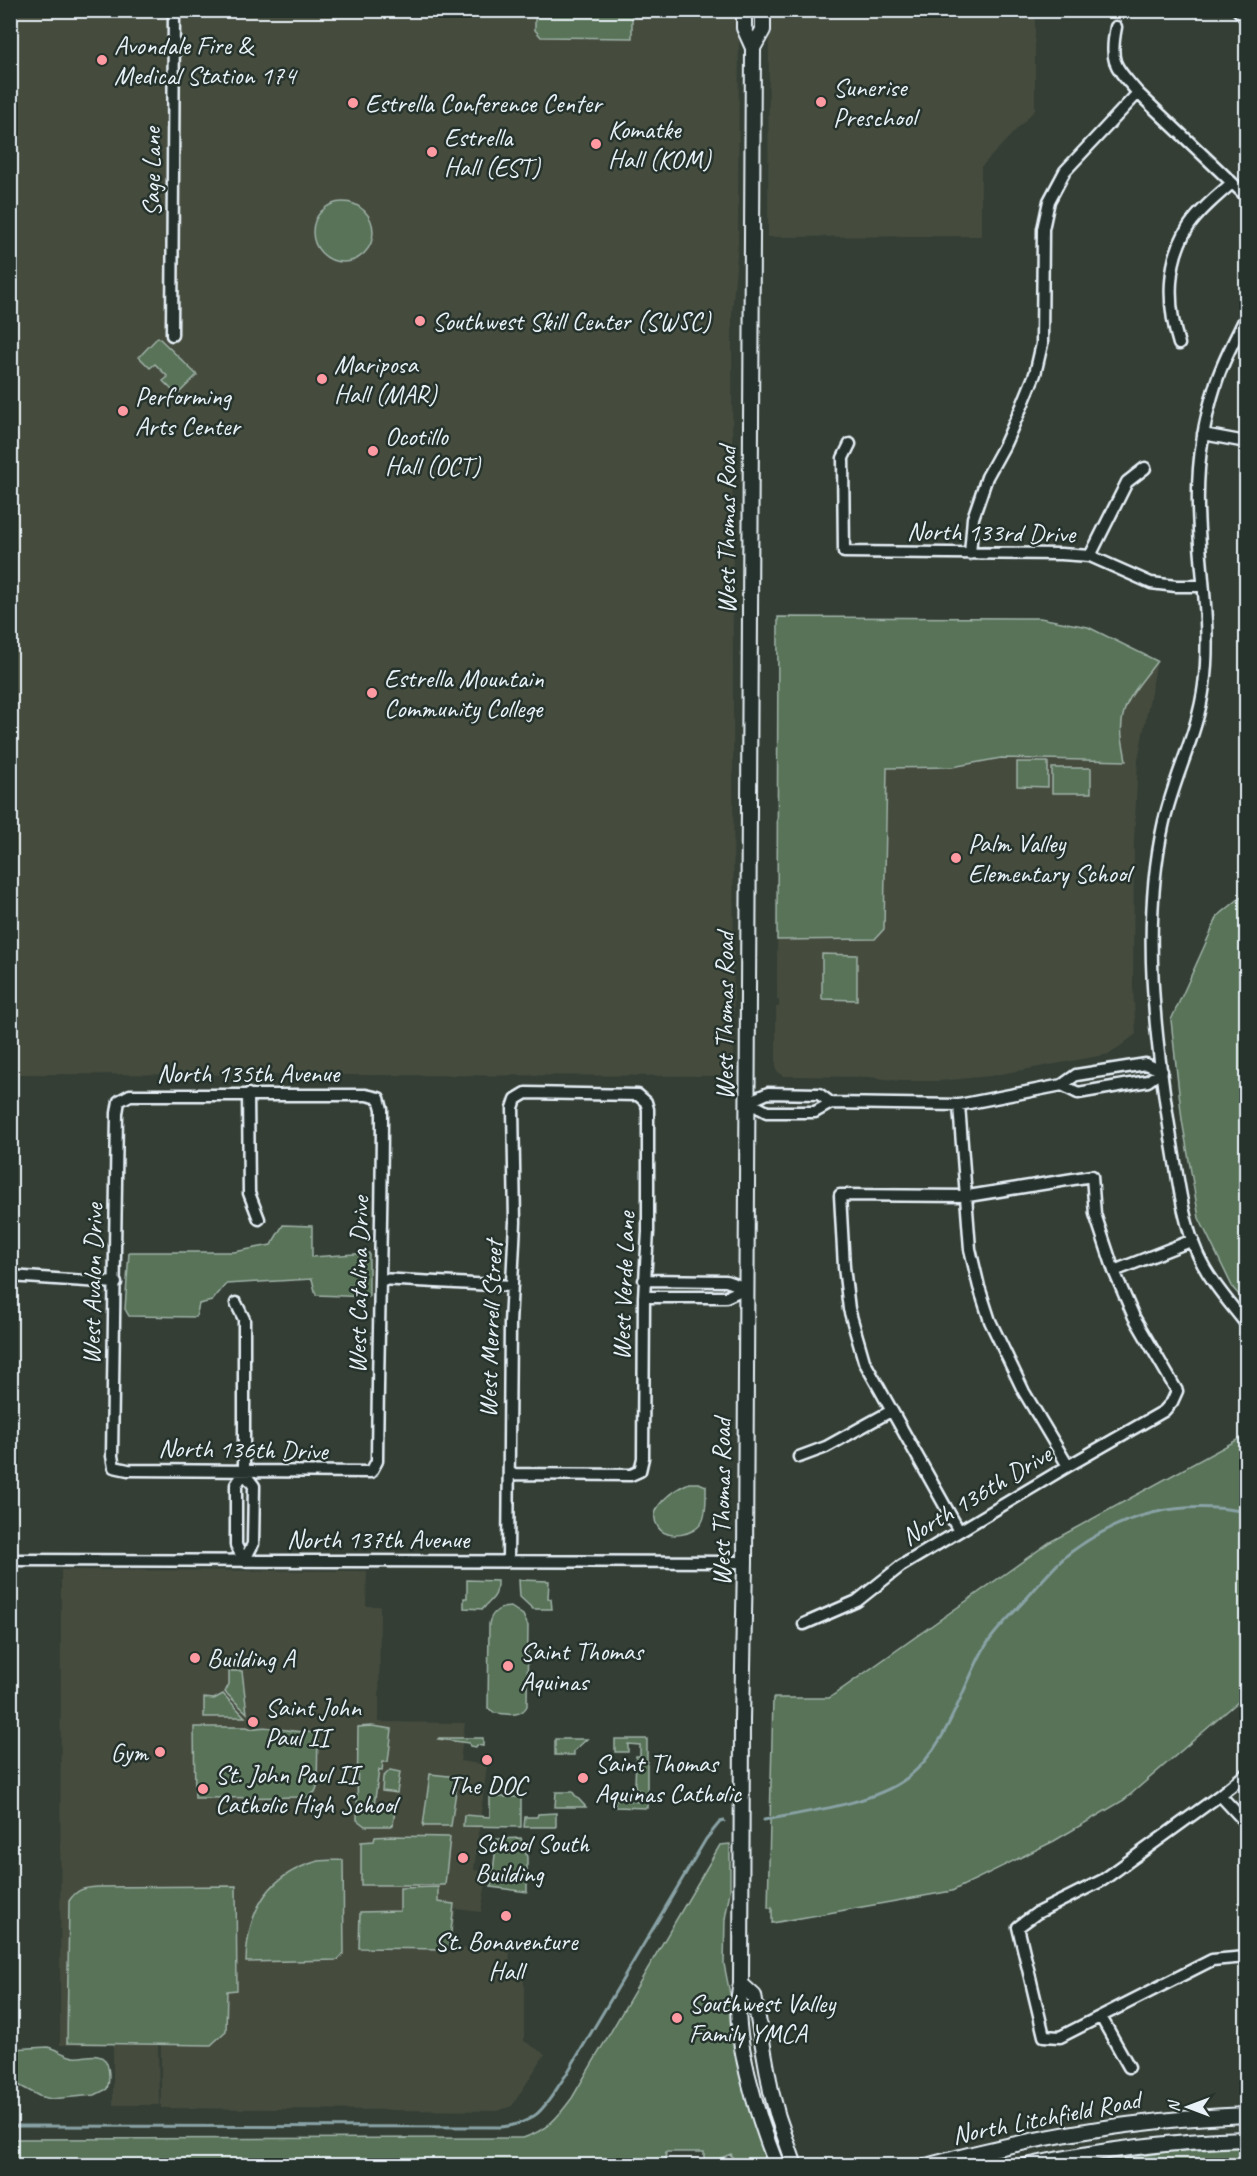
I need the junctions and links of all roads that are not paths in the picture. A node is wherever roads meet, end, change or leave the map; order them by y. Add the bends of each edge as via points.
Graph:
1 (174, 10) edge
2 (744, 10) edge
3 (763, 10) edge
4 (1238, 10) edge
5 (1246, 19) edge
6 (1116, 27) dead end
7 (753, 48) junction
8 (1138, 93) junction
9 (1232, 183) junction
10 (1246, 196) edge
11 (1246, 316) edge
12 (172, 335) dead end
13 (1179, 344) dead end
14 (1203, 434) junction
15 (1246, 442) edge
16 (850, 444) dead end
17 (1145, 468) dead end
18 (970, 554) junction
19 (1090, 556) junction
20 (1203, 586) junction
21 (1162, 1071) junction
22 (1062, 1085) junction
23 (248, 1094) junction
24 (379, 1098) joint
25 (119, 1101) joint
26 (646, 1102) joint
27 (747, 1102) junction
28 (831, 1103) junction
29 (959, 1105) junction
30 (968, 1196) junction
31 (260, 1220) dead end
32 (1193, 1240) junction
33 (1114, 1271) junction
34 (10, 1276) edge
35 (380, 1279) junction
36 (644, 1280) junction
37 (116, 1283) junction
38 (512, 1286) junction
39 (746, 1288) junction
40 (644, 1297) junction
41 (236, 1303) dead end
42 (1246, 1324) edge
43 (891, 1411) junction
44 (799, 1457) dead end
45 (1068, 1466) junction
46 (114, 1467) joint
47 (371, 1472) joint
48 (244, 1473) junction
49 (509, 1474) junction
50 (959, 1531) junction
51 (10, 1560) edge
52 (244, 1561) junction
53 (508, 1561) junction
54 (745, 1562) junction
55 (804, 1624) dead end
56 (1246, 1774) edge
57 (1220, 1796) junction
58 (1246, 1823) edge
59 (1246, 1957) edge
60 (741, 1984) junction
61 (1101, 2017) junction
62 (1129, 2067) dead end
63 (1246, 2115) edge
64 (1246, 2139) edge
65 (1081, 2160) edge
66 (777, 2166) edge
67 (795, 2166) edge
68 (926, 2166) edge
69 (1026, 2166) edge

1 - 12 street, Sage Lane
2 - 7 main road, West Thomas Road via 744,28
3 - 7 main road, West Thomas Road via 763,30
4 - 5 street
6 - 8 street via 1114,59
7 - 27 main road, West Thomas Road
8 - 9 street
8 - 18 street via 1065,171 1049,201 1043,229 1042,344 1035,374 972,518
9 - 10 street
9 - 13 street via 1194,220 1179,244 1170,293 1171,319
11 - 14 street via 1216,382
14 - 15 street
14 - 20 street via 1198,507
16 - 18 street, North 133rd Drive via 843,458 844,552
17 - 19 street via 1127,482
18 - 19 street, North 133rd Drive
19 - 20 street, North 133rd Drive via 1151,583
20 - 21 street via 1204,685 1196,723 1163,824 1153,894 1153,986
21 - 22 street via 1146,1064 1076,1075
21 - 22 street via 1148,1081 1078,1093
21 - 32 street via 1181,1197
22 - 29 street
23 - 24 street, North 135th Avenue
23 - 25 street, North 135th Avenue via 130,1095
23 - 31 street via 249,1193
24 - 35 street, West Catalina Drive
25 - 37 street, West Avalon Drive
26 - 36 street, West Verde Lane via 648,1232
26 - 38 street, West Merrell Street via 632,1094 526,1093 516,1099
27 - 28 street via 768,1094 819,1094
27 - 28 street via 767,1112 815,1112
27 - 39 main road, West Thomas Road
28 - 29 street
29 - 30 street
30 - 33 street via 1092,1176 1095,1214
30 - 43 street via 840,1196 849,1309 864,1361
30 - 45 street via 970,1249 990,1321 1024,1392
32 - 33 street
32 - 42 street via 1219,1290
33 - 45 street, North 136th Drive via 1134,1317 1177,1391 1164,1411
34 - 37 street
35 - 38 street
35 - 47 street, West Catalina Drive via 377,1461
36 - 39 street via 726,1281
36 - 40 street, West Verde Lane
37 - 46 street, West Avalon Drive
38 - 49 street, West Merrell Street
39 - 40 street via 726,1298
39 - 54 main road, West Thomas Road
40 - 49 street, West Verde Lane via 640,1471 631,1475
41 - 48 street via 244,1319
43 - 44 street via 826,1447
43 - 50 street
45 - 50 street, North 136th Drive
46 - 48 street, North 136th Drive
47 - 48 street, North 136th Drive
48 - 52 street via 236,1485 236,1545
48 - 52 street via 254,1486 254,1498 253,1544
49 - 53 street, West Merrell Street
50 - 55 street, North 136th Drive via 901,1566 856,1601
51 - 52 street, North 137th Avenue
52 - 53 street, North 137th Avenue
53 - 54 street, North 137th Avenue
54 - 60 main road, West Thomas Road
56 - 57 street
57 - 58 street
57 - 61 street via 1103,1880 1037,1913 1018,1927 1044,2036 1060,2037
59 - 61 street via 1212,1960
60 - 66 main road, West Thomas Road via 737,1998 746,2063
60 - 67 main road via 754,1996 771,2091
61 - 62 street
63 - 68 main road, North Litchfield Road via 1115,2126 997,2147
64 - 65 main road, North Litchfield Road via 1170,2143
65 - 69 main road, North Litchfield Road

